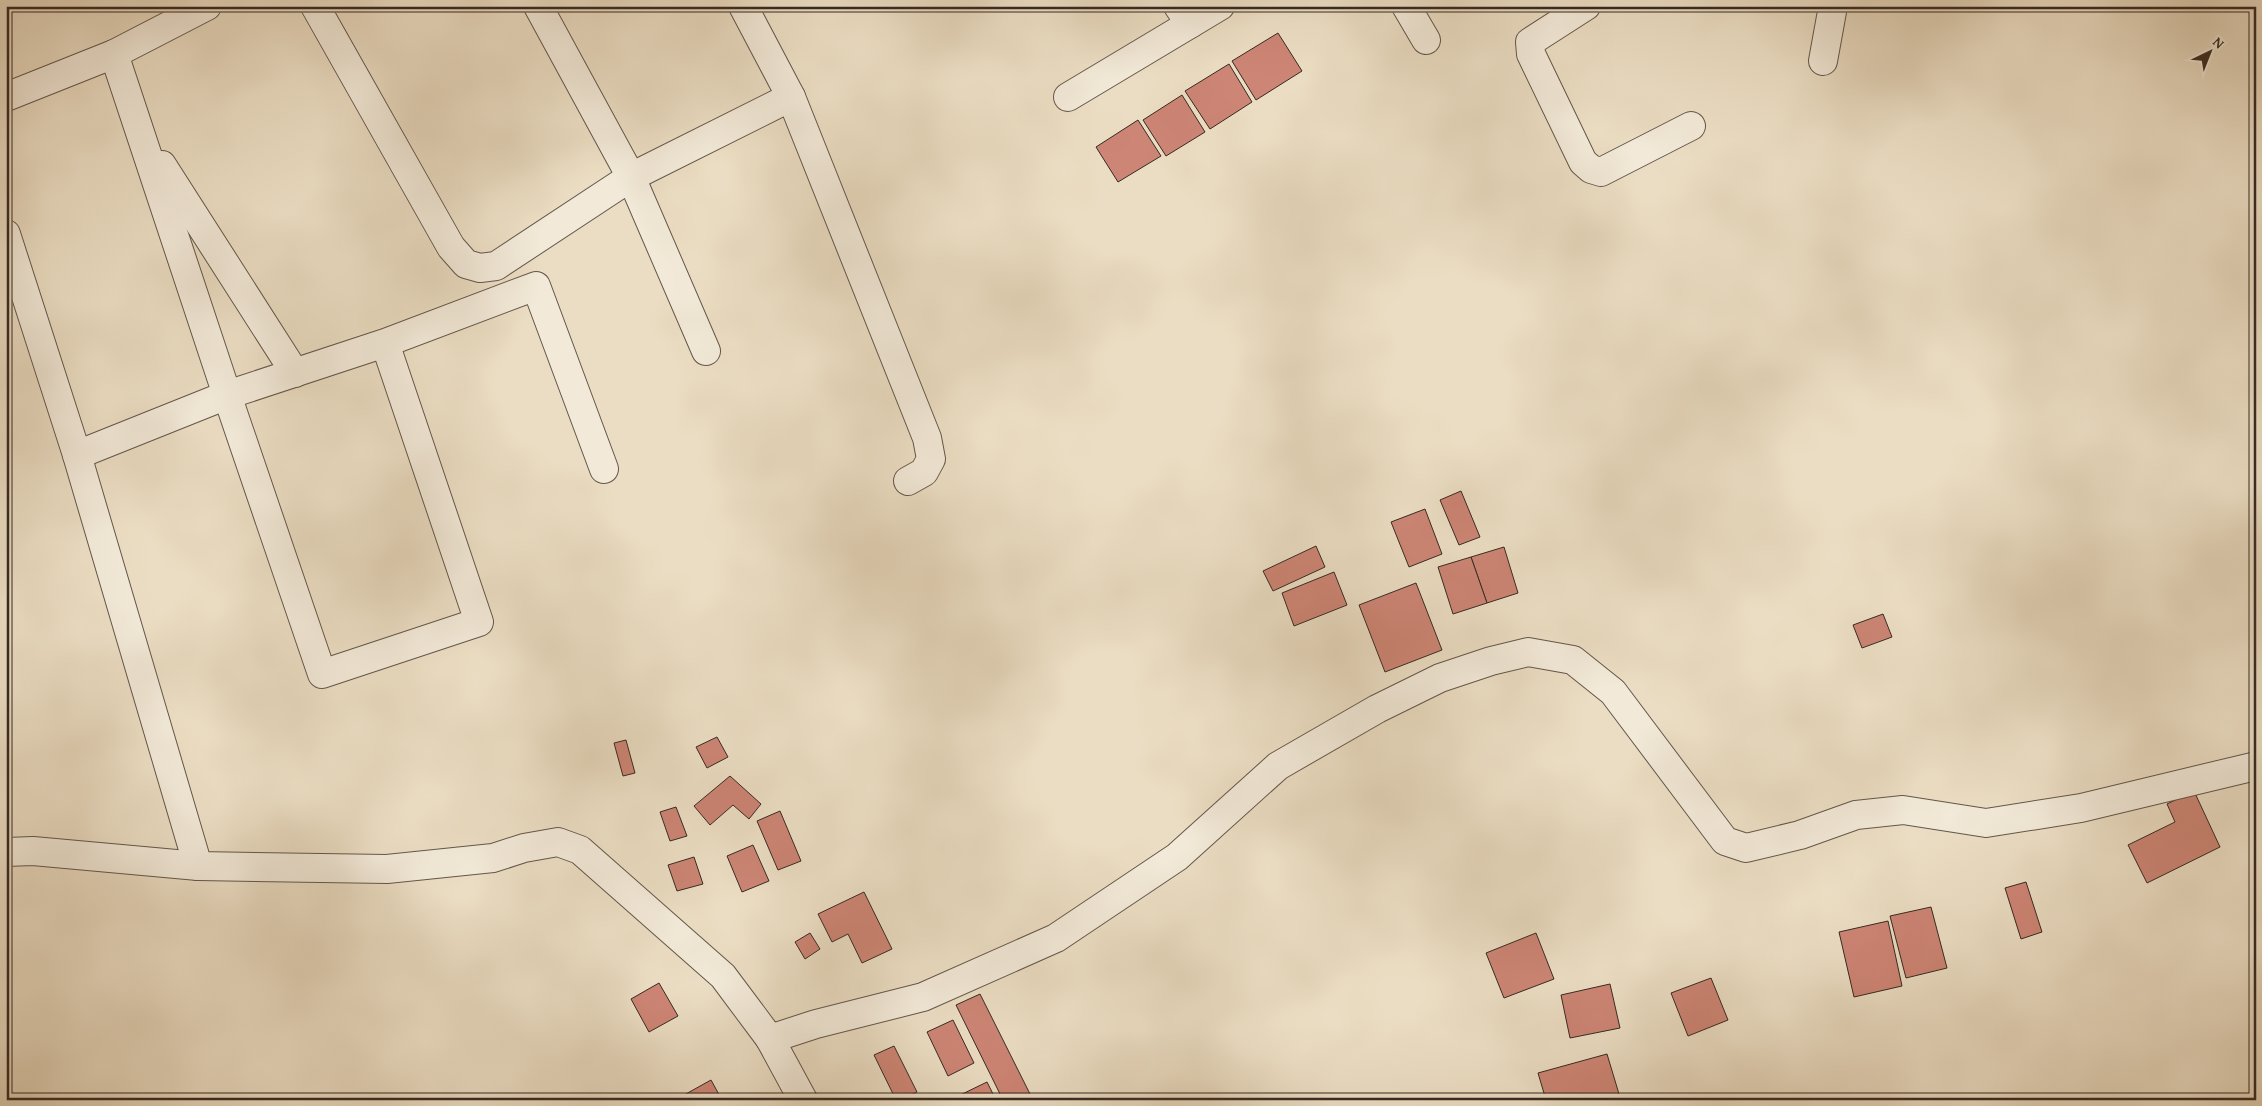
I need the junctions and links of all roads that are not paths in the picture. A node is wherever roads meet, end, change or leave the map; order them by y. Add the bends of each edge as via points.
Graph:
1 (207, 6) edge
2 (315, 6) edge
3 (538, 6) edge
4 (743, 6) edge
5 (1220, 6) edge
6 (1406, 6) edge
7 (1586, 6) edge
8 (1833, 6) edge
9 (1184, 15) edge
10 (1426, 40) dead end
11 (114, 54) junction
12 (1823, 61) dead end
13 (1068, 96) dead end
14 (6, 97) edge
15 (791, 97) junction
16 (1692, 126) dead end
17 (140, 130) junction
18 (631, 176) junction
19 (6, 234) edge
20 (385, 343) junction
21 (706, 351) dead end
22 (295, 373) junction
23 (227, 396) junction
24 (77, 455) junction
25 (604, 468) dead end
26 (908, 482) dead end
27 (2256, 766) edge
28 (6, 852) edge
29 (198, 866) junction
30 (770, 1039) junction
31 (803, 1100) edge

1 - 11 street
2 - 18 street via 451,247 466,264 480,268 496,266
3 - 18 street
4 - 15 street
5 - 9 street
6 - 10 street
7 - 16 street via 1530,42 1531,54 1583,162 1601,172
8 - 12 street
9 - 13 street
11 - 14 street
11 - 17 street
15 - 18 street
15 - 26 street via 927,438 931,459 924,472
17 - 22 street
17 - 23 street
18 - 21 street
19 - 24 street
20 - 22 street
20 - 23 street via 479,622 322,674
20 - 25 street via 536,286
22 - 23 street
23 - 24 street
24 - 29 street
27 - 30 street via 2081,808 1986,823 1903,810 1856,815 1785,839 1746,848 1725,841 1614,692 1573,660 1528,652 1490,660 1440,678 1376,709 1278,766 1177,857 1056,938 923,997
28 - 29 street via 33,851
29 - 30 street via 387,869 493,858 558,842 580,850 723,976
30 - 31 street

